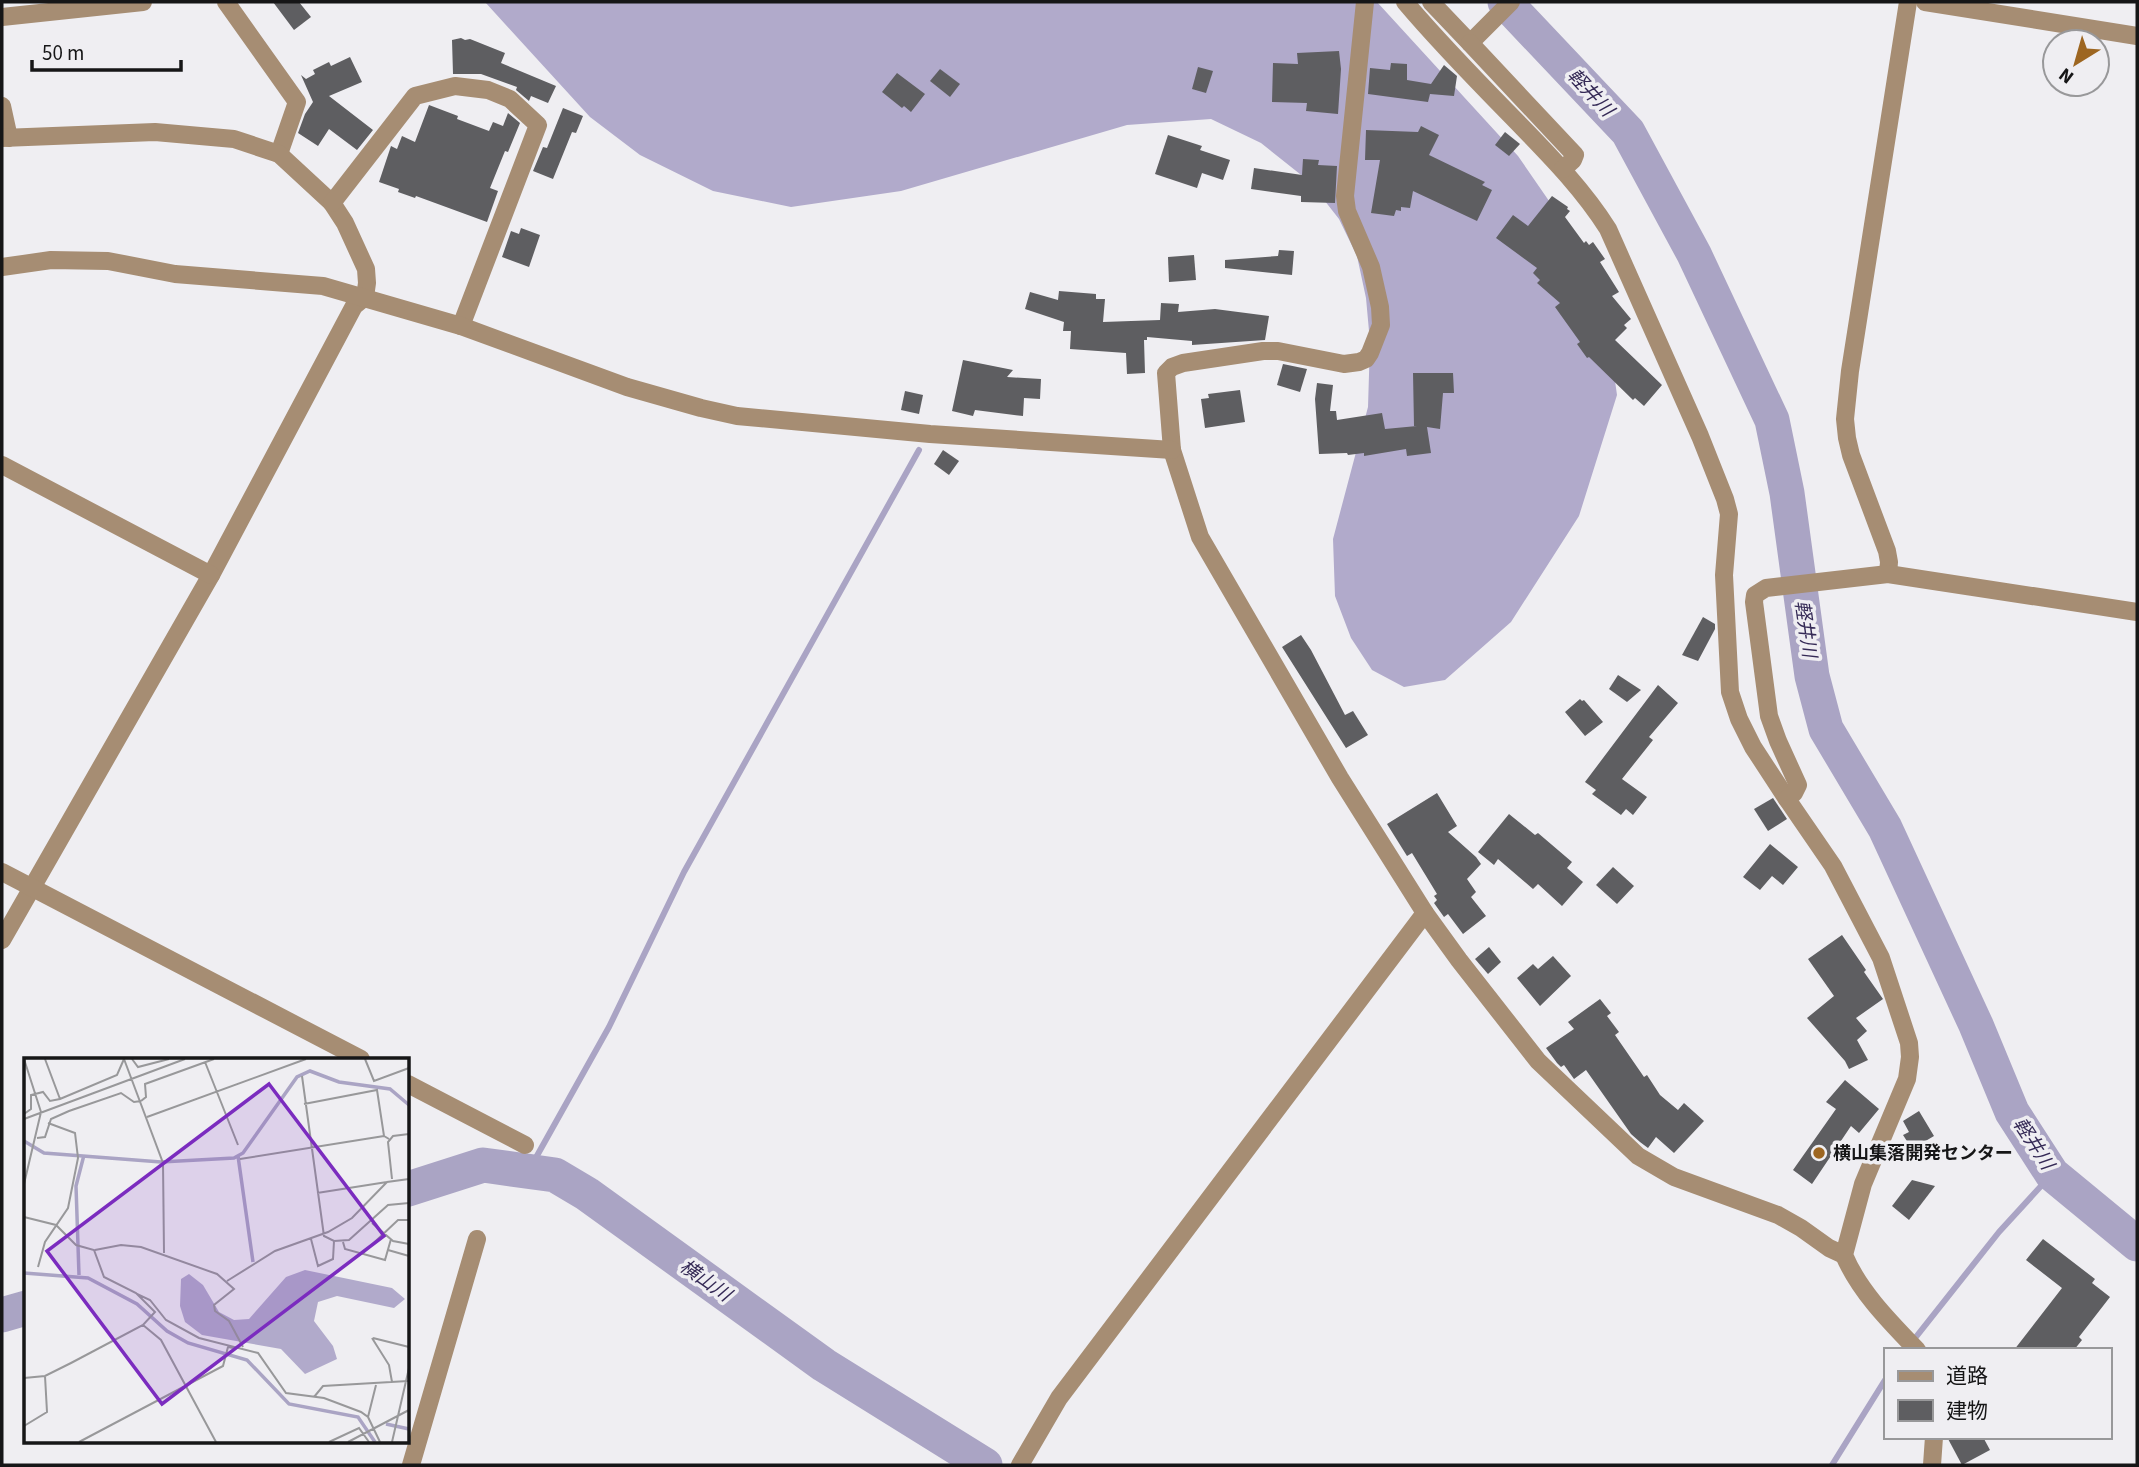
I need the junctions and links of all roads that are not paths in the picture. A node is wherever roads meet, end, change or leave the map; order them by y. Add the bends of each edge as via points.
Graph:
1 (143, 2) edge
2 (226, 2) edge
3 (1365, 2) edge
4 (1405, 2) edge
5 (1431, 2) edge
6 (1511, 2) edge
7 (1908, 2) edge
8 (1925, 2) edge
9 (2, 17) edge
10 (2137, 36) edge
11 (1470, 43) junction
12 (2, 106) edge
13 (5, 138) edge
14 (279, 154) junction
15 (1563, 169) junction
16 (332, 203) junction
17 (2, 267) edge
18 (365, 297) junction
19 (461, 326) junction
20 (1171, 450) junction
21 (2, 465) edge
22 (1888, 574) junction
23 (211, 575) junction
24 (2137, 612) edge
25 (1787, 799) junction
26 (2, 872) edge
27 (30, 887) junction
28 (1425, 913) junction
29 (2, 940) edge
30 (359, 1058) edge
31 (410, 1085) edge
32 (525, 1145) dead end
33 (477, 1239) dead end
34 (1844, 1255) junction
35 (1915, 1348) edge
36 (1934, 1439) edge
37 (411, 1465) edge
38 (1020, 1465) edge
39 (1932, 1465) edge

1 - 9 street
2 - 14 street via 297,102
3 - 20 street via 1345,196 1380,307 1381,325 1370,354 1359,362 1343,364 1263,351 1172,367 1166,373
4 - 15 street
5 - 11 street
6 - 11 street
7 - 22 street via 1845,419 1851,455 1887,551
8 - 10 street
11 - 15 street via 1574,155
12 - 13 street
13 - 14 street via 155,132 234,139
14 - 16 street
15 - 25 street via 1608,229 1725,499 1729,513 1724,575 1730,692 1753,747
16 - 18 street via 362,258
16 - 19 street via 415,96 455,86 488,90 510,99 538,125
17 - 18 street via 51,260 108,261 174,274 323,286
18 - 19 street
18 - 23 street via 354,306
19 - 20 street via 627,387 737,416
20 - 28 street via 1200,537
21 - 23 street
22 - 24 street
22 - 25 street via 1766,588 1755,595 1769,716 1798,785
23 - 27 street
25 - 34 street via 1833,866 1881,958 1909,1043 1907,1079 1863,1184
26 - 27 street
27 - 29 street
27 - 30 street
28 - 34 street via 1538,1060 1633,1152 1674,1177 1778,1215
28 - 38 street via 1059,1398
31 - 32 street
33 - 37 street
34 - 35 street via 1854,1277
36 - 39 street

